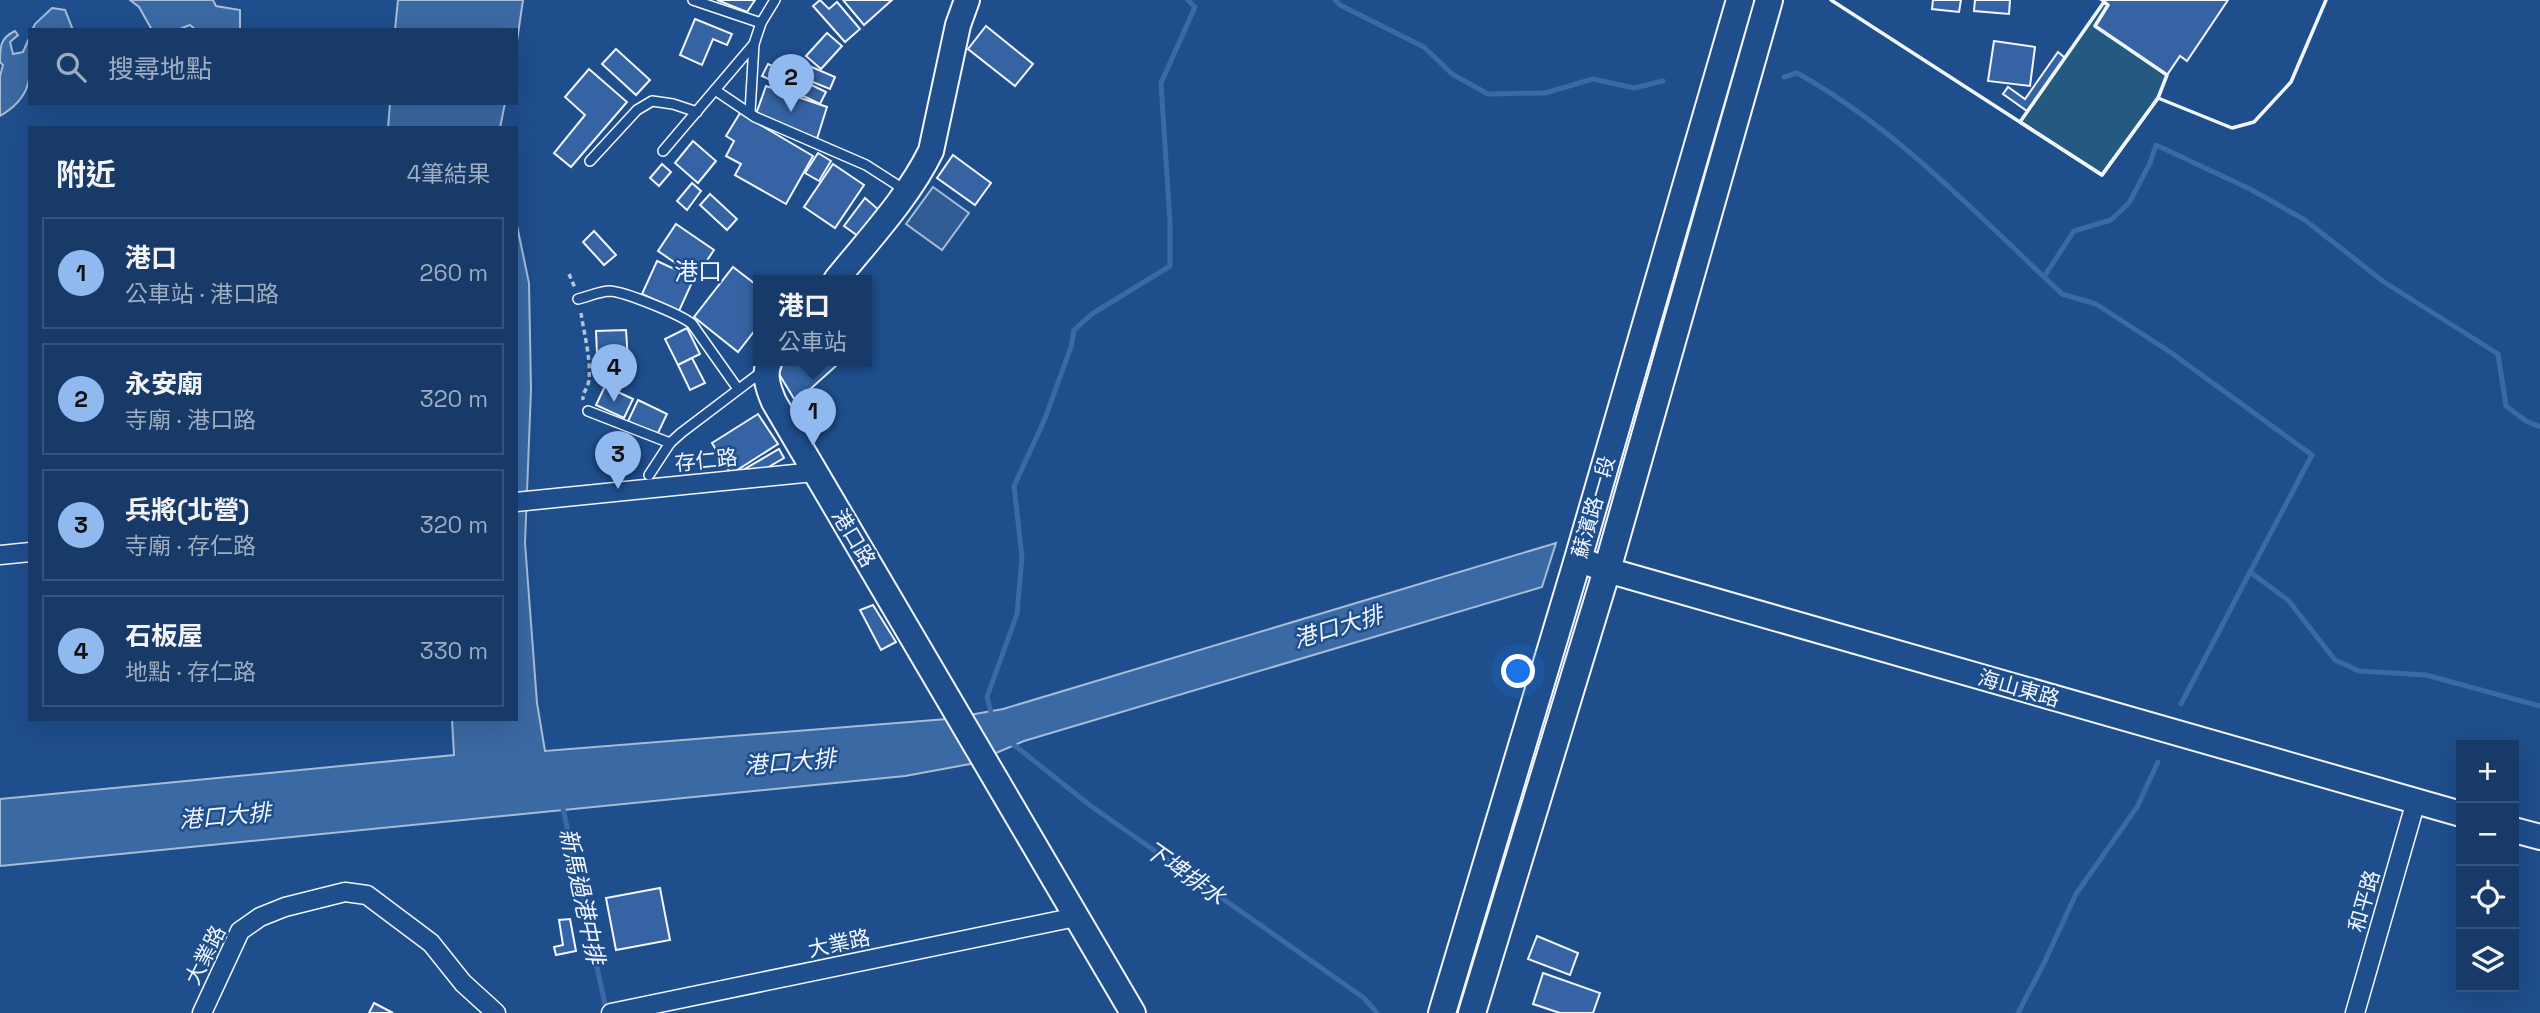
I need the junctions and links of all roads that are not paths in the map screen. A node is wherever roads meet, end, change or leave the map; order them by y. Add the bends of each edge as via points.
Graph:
1 (693, 0) edge
2 (775, 0) edge
3 (967, 0) edge
4 (1741, 0) edge
5 (1769, 0) edge
6 (761, 23) junction
7 (754, 44) junction
8 (715, 90) junction
9 (697, 112) junction
10 (750, 112) junction
11 (663, 151) dead end
12 (590, 161) dead end
13 (907, 190) junction
14 (840, 275) edge
15 (578, 299) road end
16 (767, 366) edge
17 (768, 366) edge
18 (738, 389) junction
19 (588, 411) road end
20 (670, 443) junction
21 (814, 472) junction
22 (646, 482) junction
23 (518, 502) edge
24 (28, 552) edge
25 (0, 555) edge
26 (1578, 559) junction
27 (1607, 570) junction
28 (2416, 801) junction
29 (2456, 813) edge
30 (2519, 831) edge
31 (2540, 837) edge
32 (1076, 917) junction
33 (1464, 942) junction
34 (1491, 948) junction
35 (202, 1013) edge
36 (496, 1013) edge
37 (611, 1013) edge
38 (1133, 1013) edge
39 (1442, 1013) edge
40 (1472, 1013) edge
41 (2355, 1013) edge

1 - 6 lane
2 - 6 lane
3 - 13 street via 931,151
4 - 26 main road, 蘇濱路一段
5 - 27 main road, 蘇濱路一段
6 - 7 lane
7 - 8 lane
7 - 10 lane
8 - 9 lane
8 - 10 lane
9 - 11 lane
9 - 12 lane via 652,101 637,110
10 - 13 lane via 866,165
13 - 14 street
15 - 18 lane via 610,291 686,320
16 - 18 lane
17 - 21 street, 港口路 via 774,402
18 - 20 lane
19 - 20 lane
20 - 22 lane
21 - 22 street, 存仁路
21 - 32 street, 港口路
22 - 23 street, 存仁路
24 - 25 street
26 - 27 street, 海山東路
26 - 33 main road, 蘇濱路一段
27 - 28 street, 海山東路
27 - 34 main road, 蘇濱路一段
28 - 29 street, 海山東路
28 - 41 street, 和平路
30 - 31 street
32 - 37 street, 大業路
32 - 38 street
33 - 34 main road
33 - 39 main road, 蘇濱路一段
34 - 40 main road, 蘇濱路一段
35 - 36 street, 大業路 via 240,931 285,907 345,892 367,895 397,915

